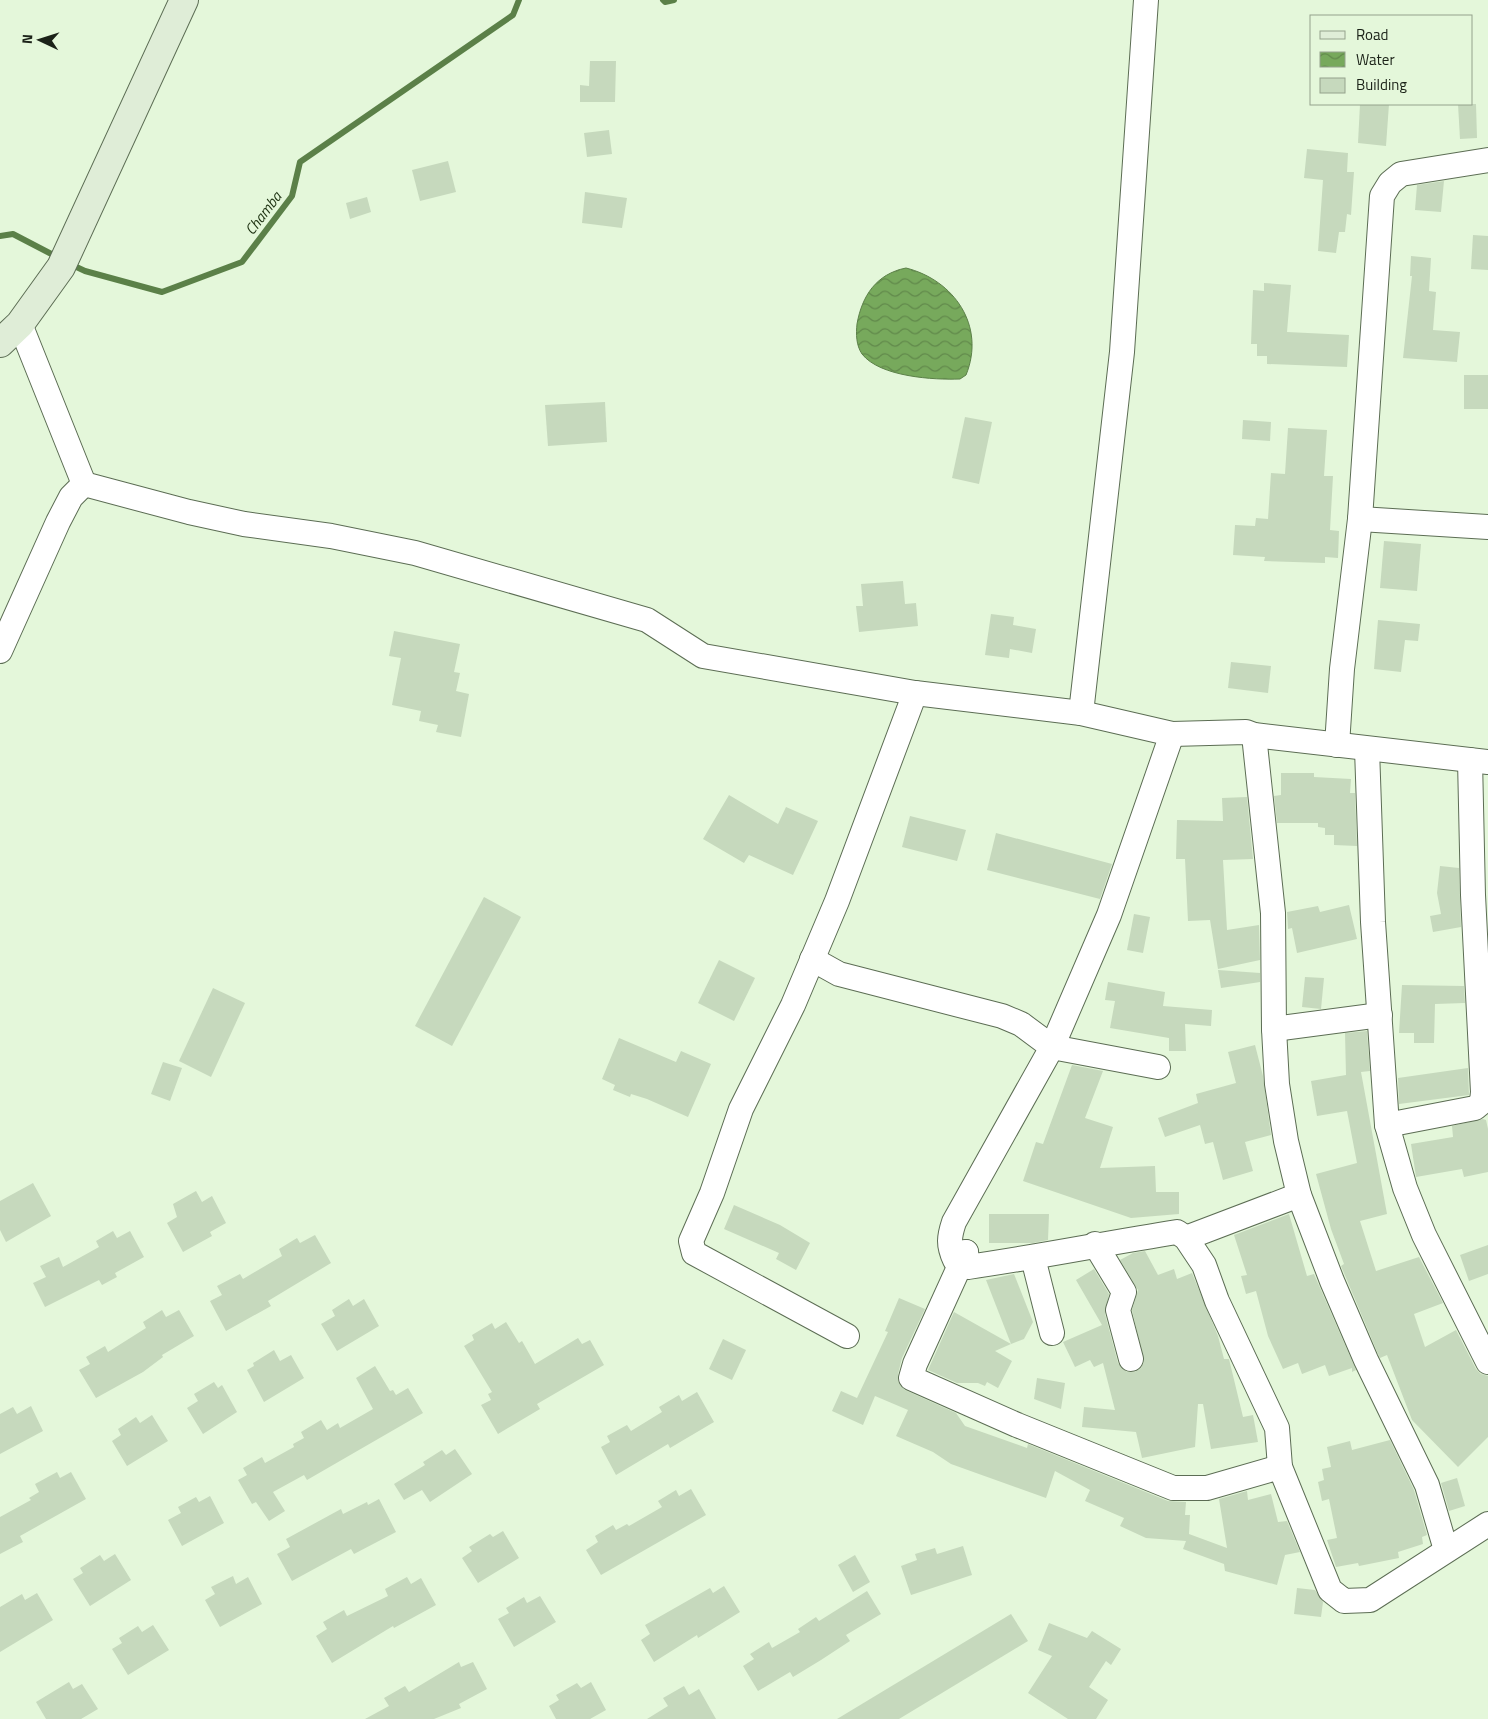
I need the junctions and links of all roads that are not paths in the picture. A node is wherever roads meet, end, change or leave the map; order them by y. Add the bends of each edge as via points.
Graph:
1 (184, 0) edge
2 (1146, 0) edge
3 (1488, 160) edge
4 (20, 324) junction
5 (0, 343) edge
6 (84, 484) junction
7 (1360, 519) junction
8 (1488, 527) edge
9 (0, 651) edge
10 (915, 693) junction
11 (1081, 713) junction
12 (1172, 734) junction
13 (1254, 735) junction
14 (1337, 745) junction
15 (1367, 749) junction
16 (1479, 761) edge
17 (812, 959) junction
18 (1380, 1015) junction
19 (1274, 1029) junction
20 (1052, 1047) junction
21 (1158, 1067) dead end
22 (1387, 1125) junction
23 (1299, 1195) junction
24 (1186, 1238) junction
25 (1095, 1244) junction
26 (966, 1252) junction
27 (1033, 1258) junction
28 (1052, 1333) dead end
29 (847, 1336) dead end
30 (1131, 1359) dead end
31 (1488, 1362) edge
32 (1280, 1467) junction
33 (1488, 1524) edge
34 (1446, 1550) junction

1 - 4 main road via 61,268
2 - 11 street via 1122,352
3 - 7 street via 1401,174 1382,196
4 - 5 main road
4 - 6 street
6 - 9 street via 71,497 58,522
6 - 10 street via 244,524 331,536 415,553 647,620 703,656
7 - 8 street
7 - 14 street via 1342,669
10 - 11 street
10 - 17 street via 838,901
11 - 12 street
12 - 13 street via 1246,732
12 - 20 street via 1109,915
13 - 14 street
13 - 19 street via 1273,913
14 - 15 street
15 - 16 street
15 - 18 street
16 - 22 street via 1482,1102 1475,1108
17 - 20 street via 839,974 1002,1016 1020,1024
17 - 29 street via 793,1005 740,1109 712,1193 691,1241 694,1253
18 - 19 street
18 - 22 street
19 - 23 street via 1282,1113
20 - 21 street
20 - 26 street via 954,1222 949,1248 955,1260
22 - 31 street via 1405,1188 1424,1235
23 - 24 street
23 - 34 street via 1362,1351 1426,1485
24 - 25 street via 1177,1232
24 - 32 street via 1204,1265 1217,1301 1277,1428
25 - 27 street
25 - 30 street via 1124,1292 1118,1310
26 - 27 street via 968,1267
26 - 32 street via 911,1378 1173,1488 1207,1488
27 - 28 street
32 - 34 street via 1330,1590 1344,1601 1370,1600
33 - 34 street

